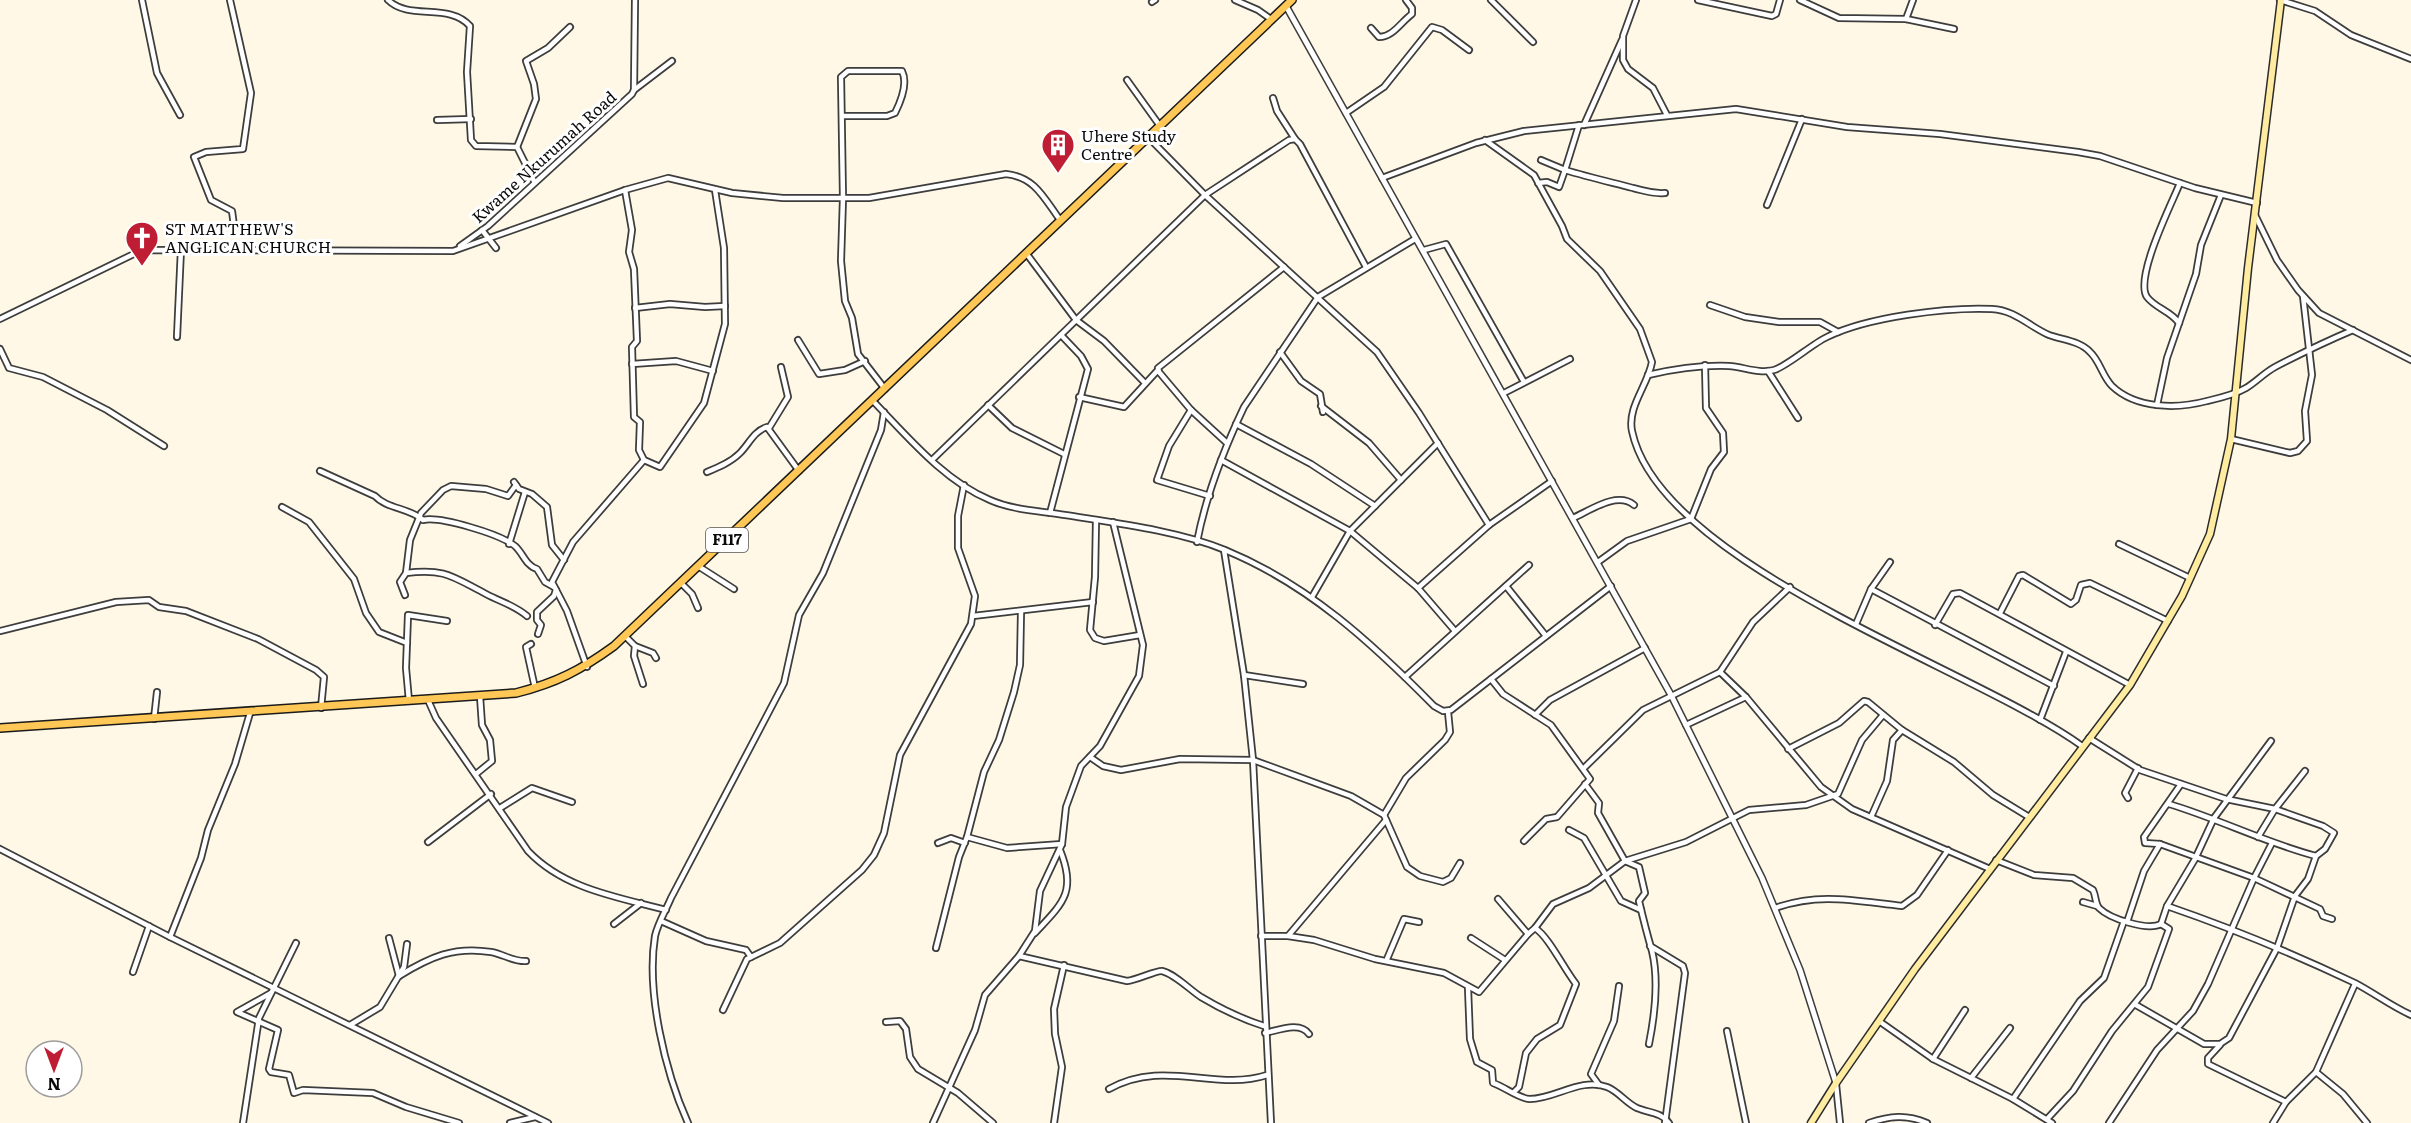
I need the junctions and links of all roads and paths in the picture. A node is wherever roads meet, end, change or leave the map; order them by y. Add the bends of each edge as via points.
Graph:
1 (142, 0) edge
2 (230, 0) edge
3 (388, 0) edge
4 (635, 0) edge
5 (1235, 0) edge
6 (1292, 0) edge
7 (1406, 0) edge
8 (1491, 0) edge
9 (1636, 0) edge
10 (1698, 0) edge
11 (1780, 0) edge
12 (1800, 0) edge
13 (1913, 0) edge
14 (2281, 0) edge
15 (1286, 6) junction
16 (1272, 20) junction
17 (1906, 20) junction
18 (570, 27) dead end
19 (1371, 28) dead end
20 (1954, 29) dead end
21 (1623, 36) junction
22 (1533, 42) dead end
23 (1469, 50) dead end
24 (2411, 59) edge
25 (672, 61) dead end
26 (1127, 80) dead end
27 (634, 90) junction
28 (1273, 98) dead end
29 (1346, 113) junction
30 (180, 115) dead end
31 (843, 116) junction
32 (1667, 116) junction
33 (471, 119) junction
34 (1802, 119) junction
35 (437, 120) dead end
36 (1581, 125) junction
37 (1160, 126) junction
38 (1148, 137) junction
39 (1295, 139) junction
40 (1485, 140) junction
41 (517, 147) junction
42 (1540, 160) dead end
43 (1565, 170) junction
44 (1382, 178) junction
45 (534, 181) junction
46 (1538, 183) junction
47 (2180, 183) junction
48 (625, 189) junction
49 (716, 190) junction
50 (1665, 193) dead end
51 (1205, 195) junction
52 (2221, 195) junction
53 (843, 198) junction
54 (2257, 203) junction
55 (1767, 205) dead end
56 (2255, 214) junction
57 (1060, 220) junction
58 (234, 226) dead end
59 (482, 230) junction
60 (487, 238) junction
61 (1415, 239) junction
62 (496, 248) dead end
63 (181, 249) junction
64 (453, 250) junction
65 (1424, 250) junction
66 (1026, 253) junction
67 (1284, 267) junction
68 (1366, 267) junction
69 (2303, 296) junction
70 (1318, 297) junction
71 (1710, 305) dead end
72 (725, 306) junction
73 (636, 308) junction
74 (0, 319) edge
75 (1076, 320) junction
76 (2179, 323) junction
77 (2353, 330) junction
78 (1838, 332) junction
79 (1061, 334) junction
80 (177, 337) dead end
81 (798, 340) dead end
82 (0, 349) edge
83 (2311, 351) junction
84 (1280, 352) junction
85 (1570, 359) dead end
86 (2411, 360) edge
87 (865, 361) junction
88 (632, 364) junction
89 (1705, 365) junction
90 (781, 367) dead end
91 (1158, 370) junction
92 (713, 371) junction
93 (1768, 371) junction
94 (1648, 375) junction
95 (1524, 382) junction
96 (1145, 383) junction
97 (885, 389) junction
98 (1504, 393) junction
99 (2236, 393) junction
100 (1080, 397) junction
101 (873, 401) junction
102 (988, 405) junction
103 (2157, 405) junction
104 (1191, 411) junction
105 (884, 412) junction
106 (1798, 418) dead end
107 (1236, 424) junction
108 (769, 428) junction
109 (2231, 439) junction
110 (1227, 443) junction
111 (1438, 443) junction
112 (164, 446) dead end
113 (1064, 454) junction
114 (644, 460) junction
115 (932, 460) junction
116 (1221, 460) junction
117 (320, 471) dead end
118 (799, 471) junction
119 (708, 472) dead end
120 (1401, 480) junction
121 (1552, 481) junction
122 (964, 485) junction
123 (525, 492) junction
124 (1210, 496) junction
125 (1634, 505) dead end
126 (1375, 506) junction
127 (282, 507) dead end
128 (1050, 513) junction
129 (419, 517) junction
130 (1573, 518) junction
131 (1691, 519) junction
132 (1096, 520) junction
133 (1113, 522) junction
134 (1489, 525) junction
135 (1350, 531) junction
136 (1197, 542) junction
137 (509, 544) junction
138 (2119, 544) dead end
139 (1224, 550) junction
140 (564, 561) junction
141 (1598, 562) junction
142 (1890, 562) dead end
143 (1529, 565) dead end
144 (699, 566) junction
145 (406, 573) junction
146 (2190, 578) junction
147 (681, 583) junction
148 (1506, 586) junction
149 (1611, 586) junction
150 (1790, 587) junction
151 (1418, 588) junction
152 (555, 589) junction
153 (734, 589) dead end
154 (1871, 589) junction
155 (405, 595) dead end
156 (1312, 597) junction
157 (1093, 602) junction
158 (698, 608) dead end
159 (1021, 612) junction
160 (2000, 613) junction
161 (527, 616) dead end
162 (973, 616) junction
163 (447, 621) dead end
164 (2168, 621) junction
165 (1856, 624) junction
166 (1935, 625) junction
167 (0, 631) edge
168 (1455, 632) junction
169 (538, 634) dead end
170 (1140, 635) junction
171 (625, 636) junction
172 (1546, 636) junction
173 (407, 643) junction
174 (531, 644) dead end
175 (635, 646) junction
176 (1646, 648) junction
177 (2066, 652) junction
178 (656, 658) dead end
179 (587, 666) junction
180 (1720, 672) junction
181 (1244, 675) junction
182 (1405, 677) junction
183 (1491, 679) junction
184 (643, 684) dead end
185 (1303, 684) dead end
186 (2130, 685) junction
187 (2054, 686) junction
188 (535, 688) junction
189 (157, 692) dead end
190 (411, 692) dead end
191 (1671, 695) junction
192 (480, 696) junction
193 (1746, 697) junction
194 (428, 700) junction
195 (410, 701) junction
196 (321, 708) junction
197 (1448, 712) junction
198 (250, 713) junction
199 (1535, 715) junction
200 (1883, 715) junction
201 (154, 719) junction
202 (2040, 720) junction
203 (1686, 725) junction
204 (0, 728) edge
205 (1902, 730) junction
206 (2089, 738) junction
207 (2271, 741) dead end
208 (2082, 746) junction
209 (1788, 748) junction
210 (1090, 757) junction
211 (1253, 760) junction
212 (1584, 768) junction
213 (2138, 768) junction
214 (2305, 771) dead end
215 (476, 774) junction
216 (1585, 784) junction
217 (2181, 784) junction
218 (1821, 787) junction
219 (491, 794) junction
220 (1834, 796) junction
221 (2128, 798) dead end
222 (2226, 799) junction
223 (1821, 801) junction
224 (572, 802) dead end
225 (2169, 804) junction
226 (500, 808) junction
227 (2275, 809) junction
228 (1385, 817) junction
229 (1732, 817) junction
230 (1871, 817) junction
231 (2029, 817) junction
232 (2214, 818) junction
233 (1569, 830) dead end
234 (2258, 837) junction
235 (966, 840) junction
236 (1524, 841) dead end
237 (428, 842) dead end
238 (938, 843) dead end
239 (2272, 843) junction
240 (1062, 844) junction
241 (2160, 844) junction
242 (0, 849) edge
243 (1060, 850) junction
244 (1948, 850) junction
245 (2316, 856) junction
246 (2195, 859) junction
247 (1996, 860) junction
248 (1625, 861) junction
249 (1460, 863) dead end
250 (1990, 869) junction
251 (1607, 876) junction
252 (2254, 878) junction
253 (2295, 896) junction
254 (1498, 899) dead end
255 (2083, 902) dead end
256 (641, 903) junction
257 (2097, 906) junction
258 (2167, 906) junction
259 (1775, 909) junction
260 (666, 910) junction
261 (1641, 910) junction
262 (2332, 919) dead end
263 (661, 921) junction
264 (2125, 921) junction
265 (1419, 922) dead end
266 (614, 924) dead end
267 (149, 926) junction
268 (2160, 926) junction
269 (1535, 928) junction
270 (2234, 929) junction
271 (1528, 934) junction
272 (1261, 936) junction
273 (1288, 936) junction
274 (170, 937) junction
275 (1032, 937) junction
276 (389, 938) dead end
277 (1471, 938) dead end
278 (296, 943) dead end
279 (407, 944) dead end
280 (1650, 946) junction
281 (936, 948) dead end
282 (2277, 948) junction
283 (1019, 956) junction
284 (751, 957) junction
285 (1387, 959) junction
286 (1505, 960) junction
287 (526, 961) dead end
288 (1064, 965) junction
289 (133, 972) dead end
290 (399, 976) junction
291 (2355, 984) junction
292 (1620, 986) dead end
293 (1468, 988) junction
294 (272, 990) junction
295 (2136, 1005) junction
296 (723, 1010) dead end
297 (1965, 1010) dead end
298 (2411, 1015) edge
299 (1879, 1021) junction
300 (886, 1022) dead end
301 (258, 1023) junction
302 (350, 1025) junction
303 (1264, 1026) junction
304 (2010, 1028) dead end
305 (2179, 1028) junction
306 (1727, 1031) dead end
307 (1265, 1033) junction
308 (1309, 1034) dead end
309 (1649, 1044) dead end
310 (2220, 1044) junction
311 (1932, 1059) junction
312 (2316, 1072) junction
313 (1267, 1075) junction
314 (1971, 1078) junction
315 (1836, 1083) junction
316 (1599, 1085) junction
317 (949, 1088) junction
318 (1109, 1089) dead end
319 (1514, 1092) junction
320 (2013, 1099) junction
321 (2286, 1102) junction
322 (535, 1117) junction
323 (1667, 1121) edge
324 (2050, 1121) edge
325 (243, 1123) edge
326 (459, 1123) edge
327 (510, 1123) edge
328 (548, 1123) edge
329 (688, 1123) edge
330 (933, 1123) edge
331 (993, 1123) edge
332 (1054, 1123) edge
333 (1270, 1123) edge
334 (1746, 1123) edge
335 (1811, 1123) edge
336 (1840, 1123) edge
337 (1869, 1123) edge
338 (1927, 1123) edge
339 (2109, 1123) edge
340 (2273, 1123) edge
341 (2367, 1123) edge

1 - 30 street via 157,73
2 - 58 street via 251,93 243,149 206,152 194,157 211,200 232,211
3 - 33 street via 396,8 453,15 470,26 467,72
4 - 27 street, Kwame Nkurumah Road
5 - 16 street
6 - 15 main road, F117
7 - 19 street via 1412,14 1393,32 1379,37
8 - 22 street
9 - 21 street
10 - 11 street via 1766,16 1776,14
12 - 17 street via 1839,18
13 - 17 street
14 - 24 street via 2315,11 2351,35
14 - 54 main road
15 - 16 main road, F117
15 - 29 street
16 - 37 main road, F117
17 - 20 street
18 - 41 street via 548,48 526,61 536,99
21 - 32 street via 1623,60 1628,69 1653,88
21 - 36 street
23 - 29 street via 1432,27 1383,87
25 - 27 street
26 - 37 street
27 - 45 street, Kwame Nkurumah Road
28 - 39 street
29 - 44 street
31 - 31 street via 842,74 902,71 902,96 895,112 887,116
31 - 53 street
32 - 34 street via 1736,109
32 - 36 street
33 - 35 street
33 - 41 street via 471,140 476,146
34 - 47 street via 2078,152
34 - 55 street
36 - 40 street
36 - 43 street
37 - 38 main road, F117
38 - 51 street
38 - 57 main road, F117
39 - 51 street
39 - 68 street via 1317,171
40 - 44 street
40 - 46 street via 1534,175
41 - 45 street
42 - 43 street
43 - 46 street via 1559,187
43 - 50 street via 1636,188 1649,195
44 - 61 street
45 - 59 street, Kwame Nkurumah Road
46 - 94 street via 1567,239 1600,271 1641,329 1652,362
47 - 52 street
47 - 76 street via 2157,232 2145,289 2148,298
48 - 49 street via 668,178
48 - 60 street
48 - 73 street via 632,230 629,252
49 - 53 street via 783,198
49 - 72 street via 724,248
51 - 67 street
51 - 75 street
52 - 54 street
52 - 76 street via 2201,245 2196,274
53 - 57 street via 869,198 1006,174 1030,181
53 - 87 street via 844,301 852,318 854,344
54 - 56 main road
56 - 69 street via 2277,260
56 - 99 main road
57 - 66 main road, F117
59 - 60 street
59 - 64 street, Kwame Nkurumah Road
60 - 62 street
60 - 64 street
61 - 65 street
61 - 68 street
63 - 64 street
63 - 74 street via 142,250
63 - 80 street
65 - 95 street via 1446,244
65 - 98 street
66 - 75 street
66 - 97 main road, F117
67 - 70 street
67 - 91 street
68 - 70 street
69 - 77 street via 2324,317
69 - 83 street
70 - 84 street
70 - 111 street via 1377,352
71 - 78 street via 1745,317 1820,322
72 - 73 street via 670,304
72 - 92 street via 725,324
73 - 88 street via 637,341 632,347
75 - 79 street
75 - 96 street via 1104,341
76 - 103 street
77 - 83 street
77 - 86 street
78 - 93 street
78 - 103 street via 1940,310 1994,309 2019,316 2046,334 2082,345 2092,353 2112,386 2140,402
79 - 100 street via 1087,365
79 - 102 street
81 - 87 street via 819,374 845,370
82 - 112 street via 9,368 43,377 107,410
83 - 99 street via 2275,367
83 - 109 street via 2305,445 2290,453
84 - 107 street
84 - 120 street via 1301,381 1320,394 1322,409 1369,443
85 - 95 street
87 - 97 street
88 - 92 street via 676,361
88 - 114 street via 634,417 640,422 639,450
89 - 93 street
89 - 94 street
89 - 131 street via 1706,408 1723,433 1724,452 1712,469
90 - 108 street via 788,397
91 - 96 street
91 - 104 street
92 - 114 street via 704,403 660,467
93 - 106 street
94 - 131 street via 1634,412 1634,437 1651,476
95 - 98 street
96 - 100 street via 1124,407
97 - 101 main road, F117
98 - 121 street
99 - 103 street via 2204,402
99 - 109 main road
100 - 113 street
101 - 105 street
101 - 118 main road, F117
102 - 113 street via 1012,428
102 - 115 street
104 - 110 street
104 - 124 street via 1169,446 1157,480
105 - 115 street
105 - 260 street via 881,430 823,573 798,615 784,683
107 - 110 street
107 - 126 street via 1311,464
108 - 118 street
108 - 119 street via 761,429 728,463
109 - 146 main road via 2210,534
110 - 116 street
111 - 120 street
111 - 134 street
113 - 128 street
114 - 140 street via 573,542
115 - 122 street
116 - 124 street
116 - 135 street
117 - 129 street
118 - 144 main road, F117
120 - 126 street
121 - 130 street
121 - 134 street
122 - 128 street via 992,501
122 - 162 street via 958,516 958,548 974,590
123 - 129 street via 515,483 508,496 486,489 451,486 436,496
123 - 137 street
123 - 140 street via 547,507 552,545
124 - 136 street
125 - 130 street via 1624,499 1612,500
126 - 135 street
127 - 173 street via 309,522 354,579 366,613 379,632
128 - 132 street
129 - 137 street via 476,527
129 - 145 street via 410,540
130 - 141 street
131 - 141 street via 1627,541
131 - 150 street via 1744,560
132 - 133 street
132 - 157 street
133 - 136 street
133 - 170 street
134 - 151 street
135 - 151 street
135 - 156 street
136 - 139 street
137 - 152 street
138 - 146 street
139 - 156 street
139 - 181 street
140 - 152 street via 552,582
141 - 149 street
142 - 154 street
143 - 148 street
144 - 147 main road, F117
144 - 153 street
145 - 155 street via 400,582
145 - 161 street via 445,573 513,605
146 - 164 main road
147 - 158 street via 693,594
147 - 171 main road, F117
148 - 168 street
148 - 172 street
149 - 172 street
149 - 176 street
150 - 165 street
150 - 180 street via 1753,622
151 - 168 street
152 - 169 street via 554,597 537,612 541,625
152 - 179 street
154 - 165 street
154 - 166 street
156 - 182 street via 1359,633
157 - 159 street
157 - 170 street via 1090,630 1095,638 1104,641
159 - 162 street
159 - 235 street via 1020,665 1014,692 984,772
160 - 164 street via 2023,575 2071,604 2081,585 2090,583
160 - 166 street via 1956,592
160 - 177 street
162 - 284 street via 966,637 900,754 884,833 874,855 780,944
163 - 173 street via 408,615
164 - 186 main road
165 - 202 street via 1920,661
166 - 187 street
167 - 196 street via 116,602 149,600 159,607 186,611 258,639 316,670 324,677
168 - 182 street
170 - 210 street via 1144,652 1139,676
171 - 175 street
171 - 179 main road, F117
172 - 183 street
173 - 195 street
174 - 188 street via 526,647
175 - 178 street via 654,653
175 - 184 street via 634,656
176 - 191 street
176 - 199 street via 1550,700
177 - 186 street
177 - 187 street
179 - 188 main road, F117
180 - 191 street
180 - 193 street
181 - 185 street
181 - 211 street
182 - 197 street via 1434,706
183 - 197 street
183 - 199 street via 1503,694
186 - 206 main road
187 - 202 street
188 - 192 main road, F117
189 - 201 street
190 - 195 street
191 - 203 street
191 - 212 street via 1643,710
192 - 194 main road, F117
192 - 215 street via 482,725 490,741 492,761
193 - 203 street
193 - 209 street
194 - 195 main road, F117
194 - 215 street via 436,718
195 - 196 main road, F117
196 - 198 main road, F117
197 - 228 street via 1450,732 1406,778
198 - 201 main road, F117
198 - 274 street via 235,764
199 - 212 street via 1551,725
200 - 205 street
200 - 209 street via 1863,701 1839,723
200 - 220 street via 1862,740 1848,775
201 - 204 main road, F117
202 - 208 street
203 - 229 street
205 - 230 street via 1893,740 1887,781
205 - 231 street
206 - 208 main road
206 - 213 street
207 - 222 street
208 - 231 main road
209 - 218 street
210 - 211 street via 1103,766 1121,770 1180,759
210 - 240 street via 1081,766 1066,807
211 - 228 street via 1350,796
211 - 272 street
212 - 216 street via 1590,779
213 - 217 street
213 - 221 street via 2125,793
214 - 227 street
215 - 219 street
216 - 236 street via 1557,817 1546,819
216 - 248 street via 1599,802 1598,813
217 - 222 street
217 - 225 street
218 - 220 street
218 - 223 street
219 - 226 street
219 - 237 street
220 - 223 street
220 - 230 street
222 - 227 street
222 - 232 street
223 - 229 street via 1759,807
224 - 226 street via 532,788
225 - 232 street
225 - 241 street via 2143,840
226 - 256 street via 544,867 565,880
227 - 234 street
227 - 245 street via 2334,833
228 - 249 street via 1407,867 1420,876 1443,882 1451,878
228 - 273 street
229 - 248 street via 1686,842
229 - 259 street
230 - 244 street
231 - 247 main road
232 - 234 street
232 - 246 street
233 - 251 street via 1584,837
234 - 239 street
235 - 238 street via 951,838
235 - 240 street via 1007,848
235 - 281 street
239 - 245 street
239 - 252 street
240 - 243 street
241 - 246 street
241 - 264 street via 2144,871
242 - 267 street
243 - 275 street via 1043,880
243 - 275 street via 1068,869 1066,898
244 - 250 street
244 - 259 street via 1917,896 1902,906 1835,897
245 - 253 street via 2308,879
246 - 252 street
246 - 258 street
247 - 250 main road
247 - 257 street via 2034,875 2073,878 2093,891
248 - 251 street
248 - 261 street via 1640,867 1643,876 1646,892 1639,901
250 - 299 main road
251 - 261 street via 1621,901
251 - 269 street via 1553,904
252 - 253 street
252 - 270 street
253 - 262 street
253 - 282 street
254 - 271 street
255 - 257 street
256 - 260 street
256 - 266 street
257 - 264 street
258 - 268 street
258 - 270 street
259 - 315 street via 1803,979
260 - 263 street
261 - 280 street
263 - 284 street via 706,941 746,950
263 - 329 street via 652,967 658,1018 669,1070
264 - 268 street
264 - 320 street via 2104,978 2080,1001
265 - 285 street via 1404,919
267 - 274 street
267 - 289 street
268 - 295 street via 2169,929 2148,987
269 - 271 street
269 - 319 street via 1545,934 1576,984 1560,1025 1537,1039 1526,1053 1519,1088
270 - 282 street
270 - 305 street via 2193,1011
271 - 286 street
272 - 273 street
272 - 303 street
273 - 285 street
274 - 294 street
275 - 283 street
276 - 290 street
277 - 286 street
278 - 294 street
279 - 290 street
280 - 309 street via 1655,990
280 - 323 street via 1683,966 1685,973
282 - 291 street
282 - 310 street via 2229,1038
283 - 288 street
283 - 317 street via 986,995
284 - 296 street via 741,969
285 - 293 street via 1444,973
286 - 293 street via 1482,990
287 - 290 street via 460,949
288 - 303 street via 1127,981 1163,971 1202,998
288 - 332 street via 1054,1009 1054,1035 1062,1067
290 - 302 street via 380,1007
291 - 298 street
291 - 312 street
292 - 316 street via 1614,1020 1591,1074
293 - 319 street via 1470,1039 1477,1062 1492,1070 1493,1083
294 - 301 street
294 - 301 street via 237,1012
294 - 302 street
295 - 305 street
295 - 324 street via 2112,1031
297 - 311 street
299 - 311 street
299 - 315 main road
300 - 317 street via 900,1021 904,1025 910,1057 918,1069
301 - 325 street
301 - 326 street via 278,1030 269,1069 288,1075 294,1093 373,1093
302 - 322 street
303 - 307 street
304 - 314 street
305 - 310 street via 2204,1044
305 - 339 street via 2157,1050
306 - 334 street
307 - 308 street via 1298,1026
307 - 313 street
310 - 321 street via 2208,1058 2208,1064
311 - 314 street
312 - 321 street
312 - 341 street via 2343,1094
313 - 318 street via 1252,1080 1158,1074 1127,1078
313 - 333 street
314 - 320 street
315 - 335 main road
315 - 336 street
316 - 319 street via 1572,1087 1529,1099
316 - 323 street
317 - 330 street
317 - 331 street
320 - 324 street
321 - 340 street
322 - 327 street
322 - 328 street
337 - 338 street via 1906,1116

